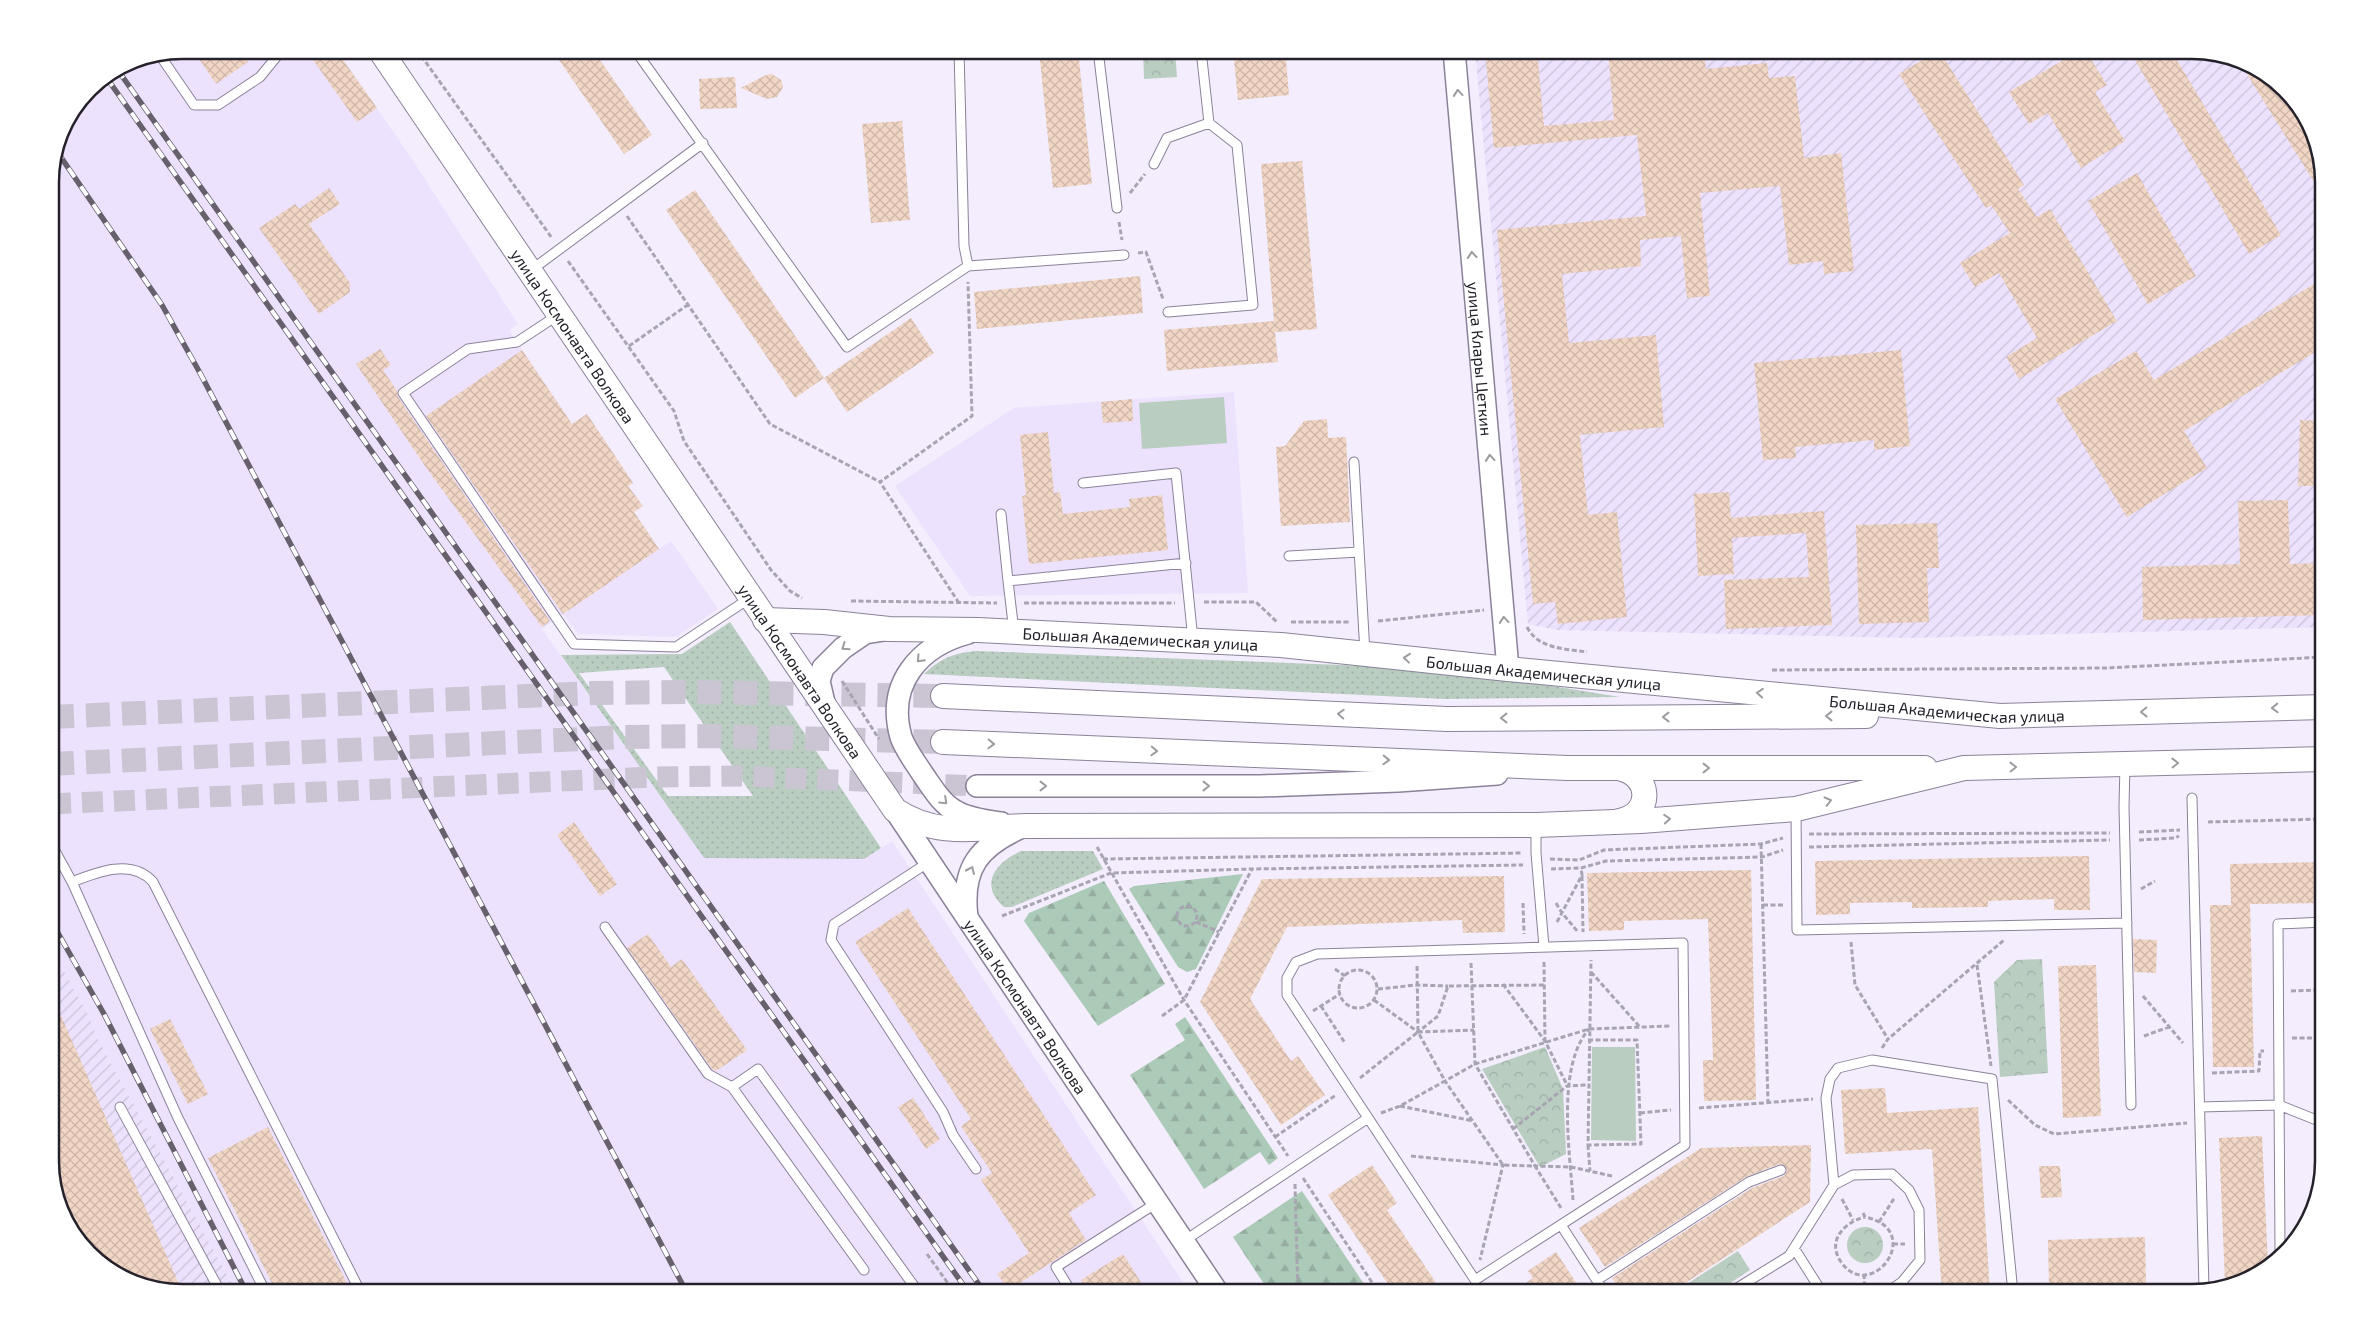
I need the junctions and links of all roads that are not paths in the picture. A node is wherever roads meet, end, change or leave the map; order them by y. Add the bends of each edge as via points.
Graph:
1 (274, 59) edge
2 (386, 59) edge
3 (642, 59) edge
4 (959, 59) edge
5 (1099, 59) edge
6 (1202, 59) edge
7 (1455, 59) edge
8 (163, 60) edge
9 (1209, 123) junction
10 (703, 143) junction
11 (1154, 164) road end
12 (1118, 208) road end
13 (1124, 255) road end
14 (968, 266) junction
15 (530, 271) junction
16 (1168, 312) road end
17 (559, 314) junction
18 (1354, 462) dead end
19 (1083, 482) dead end
20 (1001, 514) dead end
21 (1359, 552) junction
22 (1288, 556) dead end
23 (1186, 563) junction
24 (1008, 581) junction
25 (750, 597) junction
26 (765, 620) junction
27 (889, 629) junction
28 (978, 630) junction
29 (1014, 632) junction
30 (1193, 640) junction
31 (1365, 653) junction
32 (1508, 668) junction
33 (942, 696) tunnel mouth
34 (2315, 707) edge
35 (828, 714) junction
36 (2000, 716) junction
37 (942, 742) tunnel mouth
38 (2315, 760) edge
39 (2125, 764) junction
40 (1568, 768) junction
41 (1618, 768) junction
42 (1964, 768) junction
43 (977, 786) tunnel mouth
44 (2192, 798) dead end
45 (1796, 809) junction
46 (895, 810) junction
47 (1618, 822) junction
48 (1536, 825) junction
49 (1025, 826) junction
50 (59, 858) edge
51 (930, 861) junction
52 (72, 882) junction
53 (967, 918) junction
54 (2315, 922) edge
55 (2127, 923) junction
56 (605, 927) dead end
57 (1544, 947) junction
58 (732, 1087) junction
59 (2279, 1104) junction
60 (2131, 1105) dead end
61 (120, 1107) dead end
62 (2200, 1107) junction
63 (1368, 1118) junction
64 (2315, 1119) edge
65 (976, 1169) dead end
66 (1781, 1170) dead end
67 (1834, 1185) junction
68 (1158, 1202) junction
69 (1568, 1221) junction
70 (1184, 1241) junction
71 (2280, 1247) edge
72 (1794, 1248) junction
73 (864, 1270) dead end
74 (1597, 1280) junction
75 (2204, 1283) edge
76 (216, 1284) edge
77 (261, 1284) edge
78 (356, 1284) edge
79 (912, 1284) edge
80 (1066, 1284) edge
81 (1212, 1284) edge
82 (1599, 1284) edge
83 (1744, 1284) edge
84 (1817, 1284) edge
85 (1899, 1284) edge
86 (2012, 1284) edge

1 - 8 lane via 260,76 218,105 194,104
2 - 15 main road, улица Космонавта Волкова
3 - 10 lane
4 - 14 lane via 964,246
5 - 12 lane
6 - 9 lane
32 -> 7 street, улица Клары Цеткин
9 - 11 lane via 1167,138
9 - 16 lane via 1237,144 1253,305
10 - 14 lane via 847,347
10 - 15 lane
13 - 14 lane
15 - 17 main road, улица Космонавта Волкова
17 - 25 main road, улица Космонавта Волкова
17 - 25 lane via 517,342 468,349 403,393 574,644 676,646
18 - 21 lane
19 - 23 lane via 1176,473
20 - 24 lane
21 - 22 lane
21 - 31 lane
23 - 24 lane
23 - 30 lane
24 - 29 lane
25 - 26 main road, улица Космонавта Волкова
26 - 27 main road, Большая Академическая улица
26 - 35 main road, улица Космонавта Волкова
27 - 28 main road, Большая Академическая улица
27 -> 35 street via 865,633 842,648 823,668 819,681
28 - 29 main road, Большая Академическая улица
28 -> 49 street via 948,638 932,647 907,675 899,692 901,738 937,795 958,813
29 - 30 main road, Большая Академическая улица
30 - 31 main road, Большая Академическая улица via 1281,644
32 -> 31 main road, Большая Академическая улица
36 -> 32 main road, Большая Академическая улица
36 -> 33 main road via 1447,719
34 -> 36 main road, Большая Академическая улица
35 - 46 main road, улица Космонавта Волкова
37 -> 40 main road
39 -> 38 main road
42 -> 39 main road
39 - 55 lane
40 - 41 main road
43 -> 40 street via 1260,786 1398,781
41 -> 42 main road
41 - 47 main road via 1635,774 1644,790 1641,808 1635,815
45 -> 42 main road
44 - 62 lane
47 -> 45 main road
45 - 55 lane via 1797,930
46 - 49 main road via 924,826 943,830
46 - 51 street, улица Космонавта Волкова
47 - 48 main road
48 - 49 main road
48 - 57 lane
53 -> 49 street via 965,896 968,875 976,859 1002,836
50 - 52 lane
51 - 53 street, улица Космонавта Волкова
51 - 65 lane via 834,924 831,940 943,1112
52 - 77 lane via 178,1118
52 - 78 lane via 93,874 128,869 141,871 153,882
53 - 68 street, улица Космонавта Волкова
54 - 59 lane via 2278,924
55 - 60 lane
56 - 58 lane via 708,1074
57 - 63 lane via 1316,954 1296,962 1287,978 1287,995
57 - 69 lane via 1683,943 1685,1145
58 - 73 lane
58 - 79 lane via 758,1069
59 - 62 lane
59 - 64 lane
59 - 71 lane
61 - 76 lane
62 - 75 lane
63 - 69 lane via 1475,1280
63 - 70 lane
66 - 74 lane via 1749,1182
67 - 72 lane
67 - 85 lane via 1853,1175 1892,1174 1909,1190 1919,1210 1920,1260
67 - 86 lane via 1826,1098 1830,1079 1838,1068 1872,1060 1992,1079
68 - 70 street, улица Космонавта Волкова
68 - 80 lane via 1056,1267
69 - 74 lane
70 - 81 street, улица Космонавта Волкова
72 - 83 lane via 1789,1256
72 - 84 lane
74 - 82 lane

